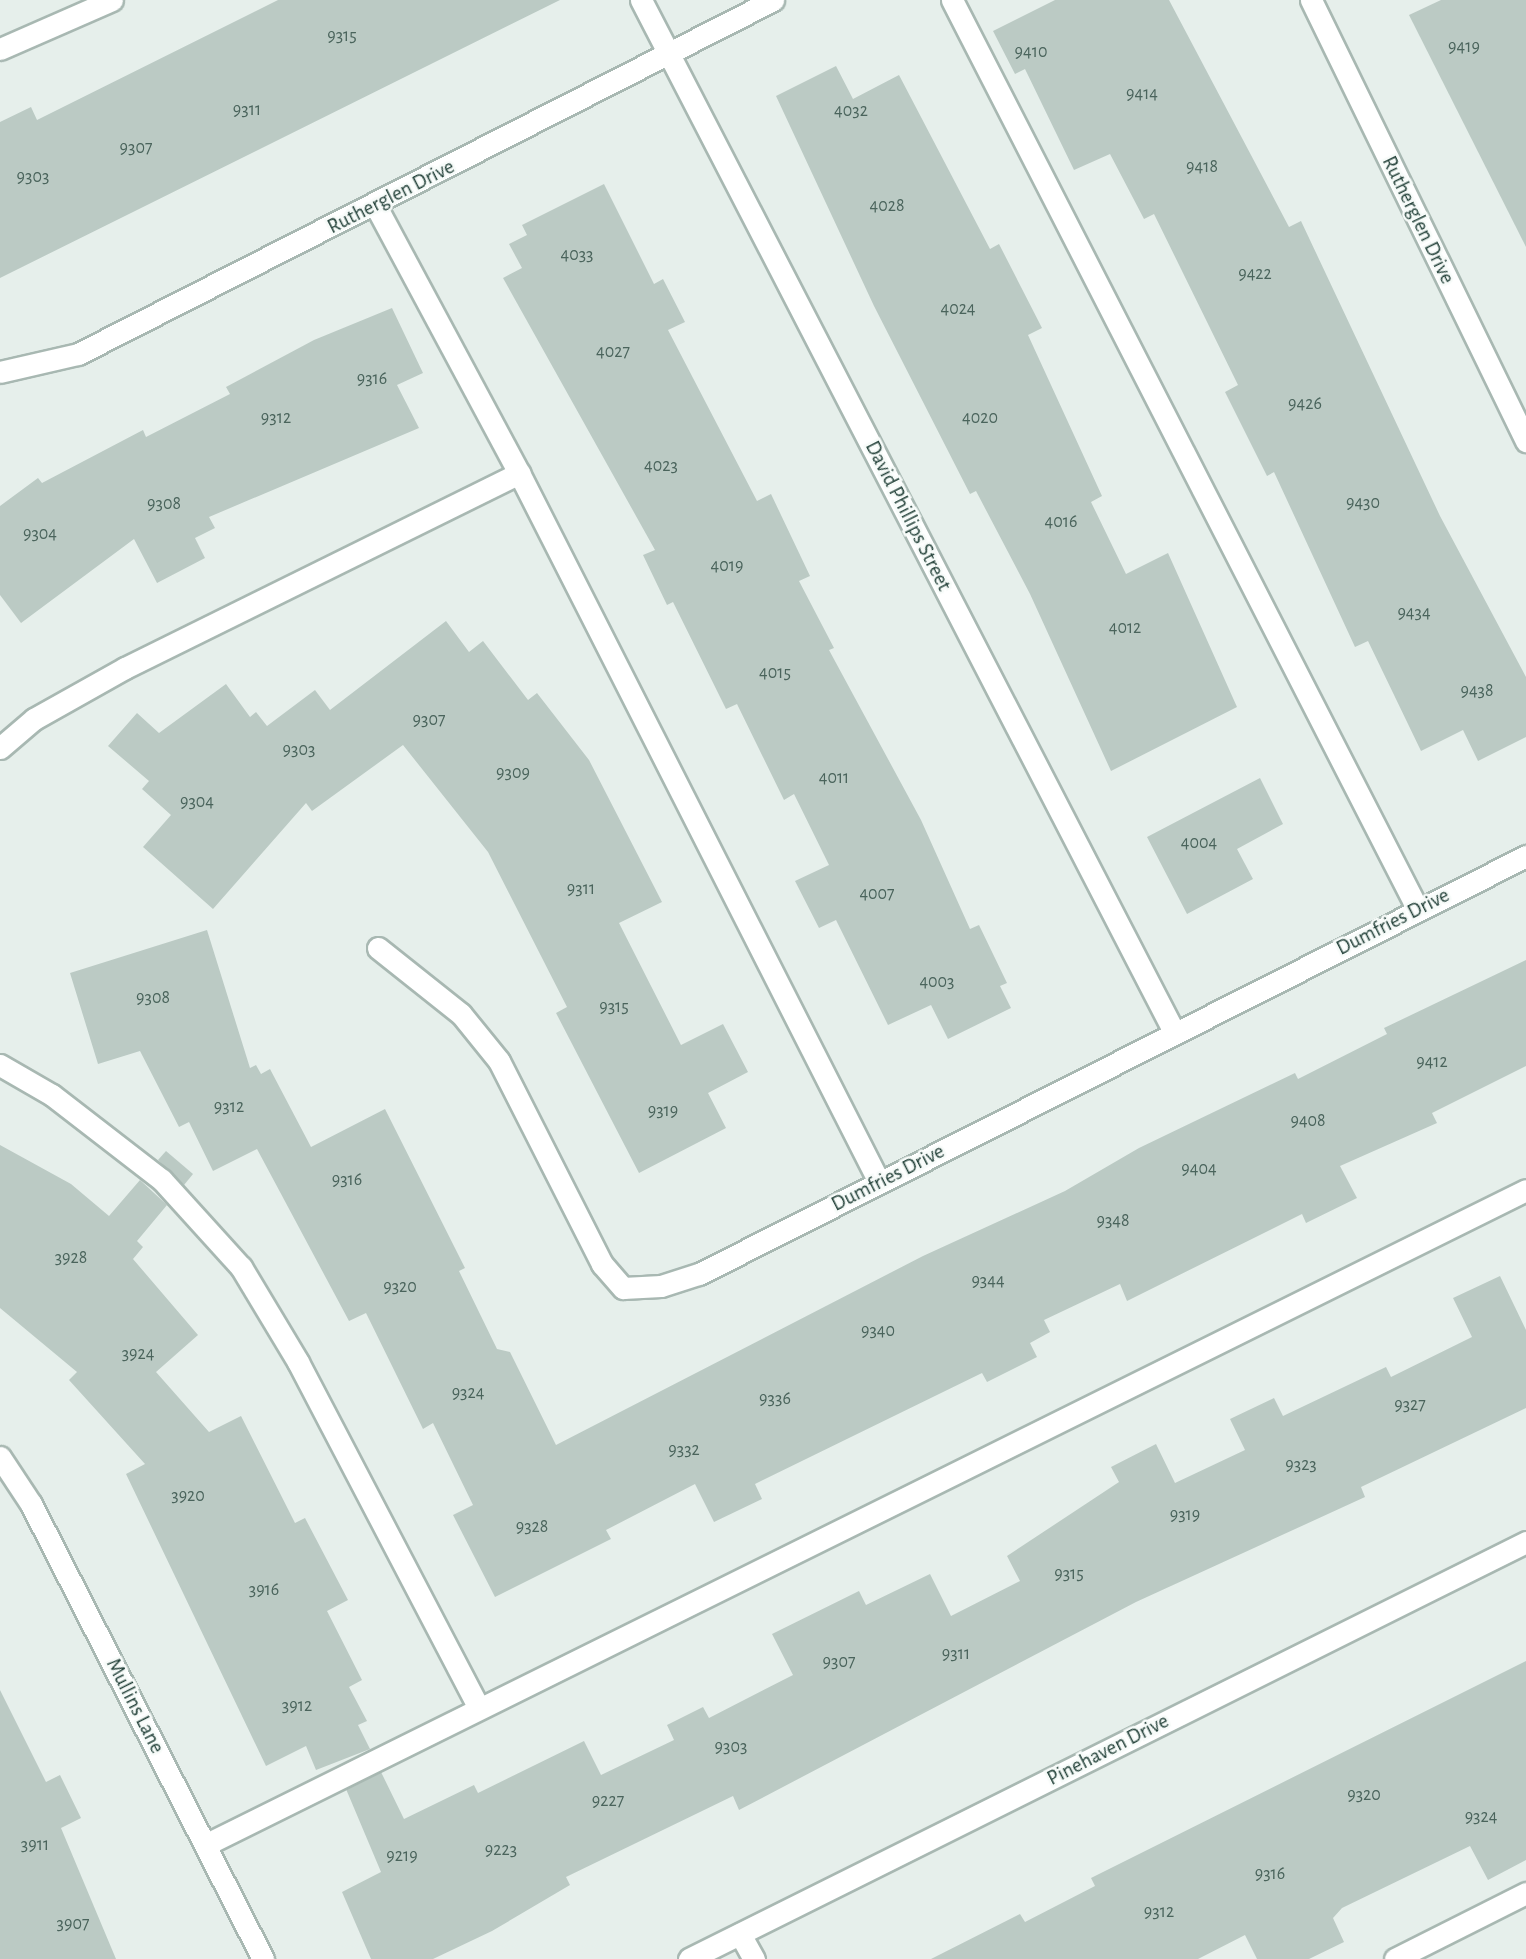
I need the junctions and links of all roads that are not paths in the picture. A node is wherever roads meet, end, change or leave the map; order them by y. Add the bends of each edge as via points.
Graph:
1 (112, 0) edge
2 (640, 0) edge
3 (773, 0) edge
4 (952, 0) edge
5 (1311, 0) edge
6 (0, 49) edge
7 (667, 51) junction
8 (376, 206) junction
9 (0, 372) edge
10 (1526, 441) edge
11 (519, 473) junction
12 (0, 748) edge
13 (1526, 856) edge
14 (1418, 910) junction
15 (378, 948) dead end
16 (1174, 1032) junction
17 (0, 1065) edge
18 (879, 1182) junction
19 (1526, 1190) edge
20 (0, 1457) edge
21 (1526, 1542) edge
22 (479, 1707) junction
23 (207, 1844) junction
24 (1526, 1893) edge
25 (740, 1934) junction
26 (263, 1959) edge
27 (689, 1959) edge
28 (754, 1959) edge
29 (1395, 1959) edge

1 - 6 street
2 - 7 street, David Phillips Street
3 - 7 street, Rutherglen Drive
4 - 14 street
5 - 10 street, Rutherglen Drive
7 - 8 street, Rutherglen Drive
7 - 16 street, David Phillips Street
8 - 9 street, Rutherglen Drive via 78,354
8 - 11 street
11 - 12 street via 125,668 34,719
11 - 18 street
13 - 14 street, Dumfries Drive
14 - 16 street, Dumfries Drive
15 - 18 street, Dumfries Drive via 461,1014 499,1061 602,1264 623,1288 699,1274
16 - 18 street, Dumfries Drive
17 - 22 street via 52,1095 162,1180 241,1267 298,1362
19 - 22 street
20 - 23 street, Mullins Lane via 31,1504
21 - 25 street, Pinehaven Drive
22 - 23 street
23 - 26 street, Mullins Lane
24 - 29 street
25 - 27 street, Pinehaven Drive
25 - 28 street

